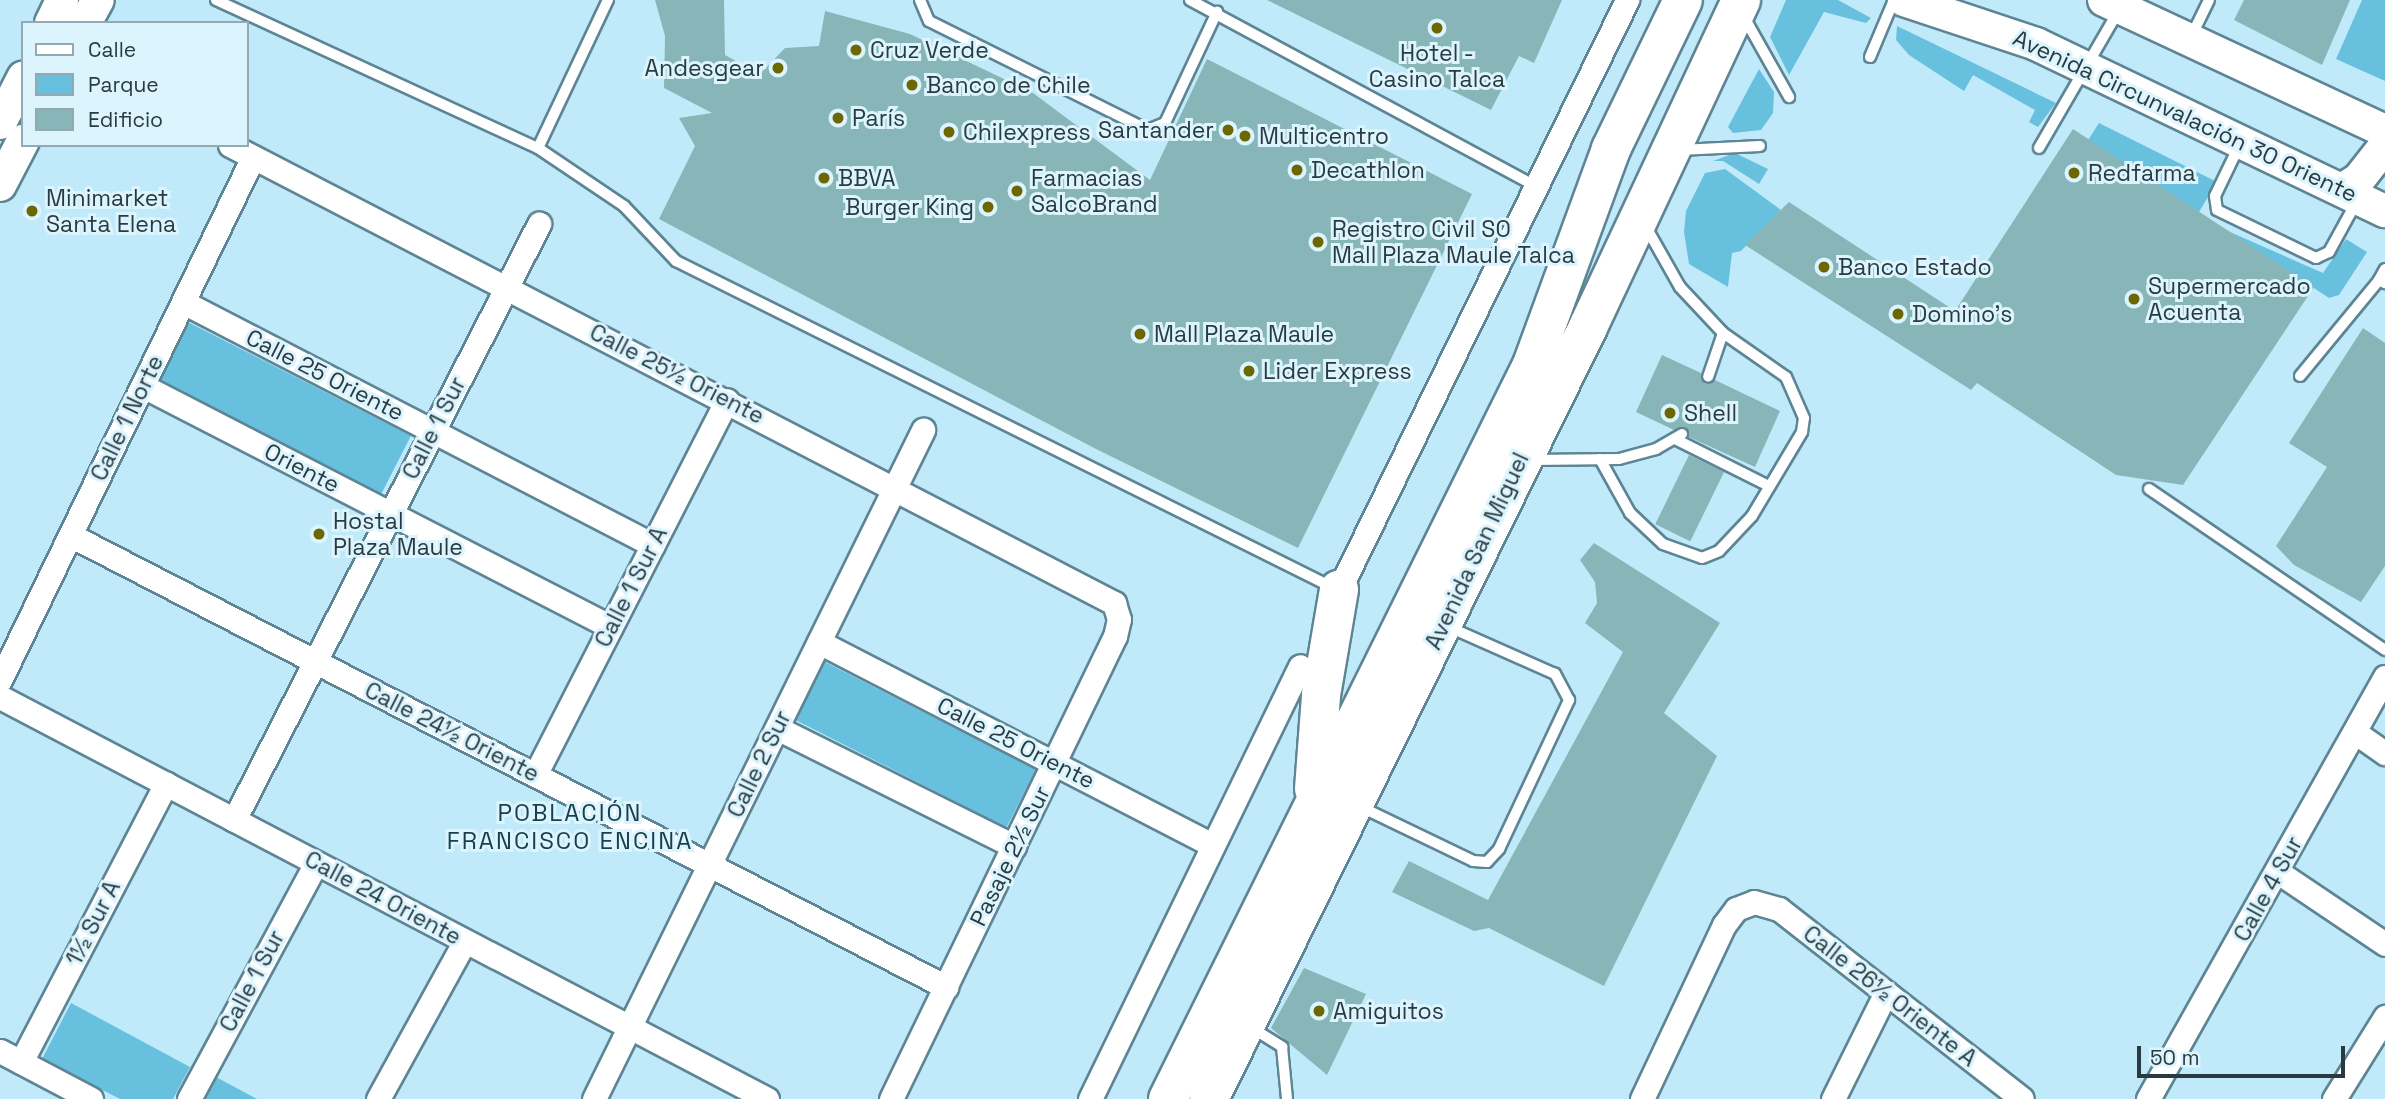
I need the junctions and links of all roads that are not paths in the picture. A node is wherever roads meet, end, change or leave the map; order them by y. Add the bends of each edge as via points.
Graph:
1 (62, 0) edge
2 (97, 0) edge
3 (216, 0) edge
4 (608, 0) edge
5 (920, 0) edge
6 (1190, 0) edge
7 (1627, 0) edge
8 (1683, 0) edge
9 (1894, 0) edge
10 (1904, 0) edge
11 (2208, 0) edge
12 (1740, 3) edge
13 (2112, 4) edge
14 (1217, 12) junction
15 (52, 21) edge
16 (86, 21) edge
17 (2190, 39) junction
18 (1870, 57) dead end
19 (2088, 68) junction
20 (21, 82) edge
21 (1789, 97) dead end
22 (0, 123) edge
23 (2385, 131) edge
24 (2242, 141) junction
25 (21, 145) edge
26 (1760, 146) dead end
27 (2385, 146) edge
28 (234, 147) edge
29 (538, 148) junction
30 (2039, 148) dead end
31 (1671, 151) junction
32 (253, 157) junction
33 (0, 185) edge
34 (1536, 186) junction
35 (2362, 200) edge
36 (1638, 212) junction
37 (539, 224) dead end
38 (2385, 269) edge
39 (2382, 282) edge
40 (507, 287) junction
41 (183, 302) junction
42 (1723, 333) junction
43 (2300, 376) dead end
44 (1708, 377) dead end
45 (143, 386) junction
46 (727, 400) junction
47 (923, 430) dead end
48 (433, 431) junction
49 (1600, 459) junction
50 (1519, 460) junction
51 (896, 486) junction
52 (1769, 486) junction
53 (2149, 489) dead end
54 (390, 514) junction
55 (70, 535) junction
56 (653, 545) junction
57 (1339, 590) junction
58 (1118, 610) joint
59 (1444, 625) junction
60 (611, 627) junction
61 (819, 642) junction
62 (2385, 650) edge
63 (315, 661) junction
64 (1300, 666) dead end
65 (2385, 677) edge
66 (2, 697) edge
67 (777, 728) junction
68 (2356, 733) junction
69 (2385, 752) edge
70 (1056, 763) junction
71 (535, 775) junction
72 (166, 784) junction
73 (1355, 804) junction
74 (1312, 808) junction
75 (234, 820) junction
76 (1213, 845) junction
77 (1014, 846) junction
78 (316, 863) junction
79 (710, 865) junction
80 (2278, 872) junction
81 (465, 941) junction
82 (2385, 944) edge
83 (946, 987) junction
84 (1886, 992) junction
85 (2385, 1017) edge
86 (1244, 1024) junction
87 (630, 1027) junction
88 (0, 1051) edge
89 (21, 1062) junction
90 (91, 1099) edge
91 (189, 1099) edge
92 (378, 1099) edge
93 (594, 1099) edge
94 (766, 1099) edge
95 (891, 1099) edge
96 (1090, 1099) edge
97 (1168, 1099) edge
98 (1209, 1099) edge
99 (1287, 1099) edge
100 (1642, 1099) edge
101 (1833, 1099) edge
102 (2022, 1099) edge
103 (2148, 1099) edge
104 (2334, 1099) edge

1 - 15 main road
2 - 16 main road
3 - 29 lane
4 - 29 lane
5 - 14 lane via 929,21 1148,130 1165,123
6 - 14 lane
7 - 34 street
8 - 74 highway, Avenida San Miguel via 1611,149 1532,365
9 - 18 lane
10 - 19 main road, Avenida Circunvalación 30 Oriente via 2010,33
11 - 17 lane
12 - 21 lane
12 - 31 highway, Avenida San Miguel
13 - 17 main road
13 - 19 lane
14 - 34 lane
17 - 23 main road
19 - 24 main road, Avenida Circunvalación 30 Oriente
19 - 30 lane
20 - 22 main road
24 - 35 main road, Avenida Circunvalación 30 Oriente
24 - 35 lane via 2215,196 2217,210 2229,216 2316,258 2329,252
25 - 33 main road
26 - 31 lane
27 - 35 main road via 2359,178
28 - 32 street, Calle 25½ Oriente
29 - 57 lane via 624,206 676,261
31 - 36 highway, Avenida San Miguel
32 - 40 street, Calle 25½ Oriente
32 - 41 street, Calle 1 Norte
34 - 57 street
36 - 42 lane via 1680,287
36 - 50 highway, Avenida San Miguel via 1588,327
37 - 40 street, Calle 1 Sur
38 - 39 lane
39 - 43 lane
40 - 46 street, Calle 25½ Oriente
40 - 48 street, Calle 1 Sur
41 - 45 street, Calle 1 Norte
41 - 48 street, Calle 25 Oriente
42 - 44 lane
42 - 52 lane via 1786,377 1801,402 1802,432
45 - 54 street, Oriente
45 - 55 street, Calle 1 Norte
46 - 51 street, Calle 25½ Oriente
46 - 56 street, Calle 1 Sur A
47 - 51 street, Calle 2 Sur
48 - 54 street, Calle 1 Sur
48 - 56 street, Calle 25 Oriente
49 - 50 lane
49 - 52 lane via 1619,459 1680,437
49 - 52 lane via 1630,513 1663,544 1702,558 1719,551 1752,516
50 - 59 highway, Avenida San Miguel
51 - 58 street, Calle 25½ Oriente via 1103,593
51 - 61 street, Calle 2 Sur
53 - 62 lane
54 - 60 street, Oriente
54 - 63 street, Calle 1 Sur
55 - 63 street, Calle 24½ Oriente
55 - 66 street, Calle 1 Norte
56 - 60 street, Calle 1 Sur A
57 - 74 highway via 1321,695
58 - 70 street, Pasaje 2½ Sur via 1118,628
59 - 73 highway, Avenida San Miguel
59 - 73 lane via 1555,674 1569,699 1499,849 1487,862 1472,861
60 - 71 street, Calle 1 Sur A
61 - 67 street, Calle 2 Sur
61 - 70 street, Calle 25 Oriente
63 - 71 street, Calle 24½ Oriente
63 - 75 street, Calle 1 Sur
64 - 76 street
65 - 68 street, Calle 4 Sur
66 - 72 street, Calle 24 Oriente
67 - 77 street
67 - 79 street, Calle 2 Sur
68 - 69 street
68 - 80 street, Calle 4 Sur
70 - 76 street, Calle 25 Oriente
70 - 77 street, Pasaje 2½ Sur
71 - 79 street, Calle 24½ Oriente
72 - 75 street, Calle 24 Oriente
72 - 89 street, 1½ Sur A
73 - 86 highway, Avenida San Miguel
74 - 97 highway, Avenida San Miguel
75 - 78 street, Calle 24 Oriente
76 - 96 street
77 - 83 street, Pasaje 2½ Sur
78 - 81 street, Calle 24 Oriente
78 - 91 street, Calle 1 Sur
79 - 83 street, Calle 24½ Oriente
79 - 87 street, Calle 2 Sur
80 - 82 street
80 - 103 street, Calle 4 Sur
81 - 87 street, Calle 24 Oriente
81 - 92 street
83 - 95 street, Pasaje 2½ Sur
84 - 100 street, Calle 26½ Oriente A via 1779,909 1754,902 1736,909 1724,925
84 - 101 street
84 - 102 street, Calle 26½ Oriente A
85 - 104 street
86 - 98 highway, Avenida San Miguel
86 - 99 lane via 1282,1048
87 - 93 street, Calle 2 Sur
87 - 94 street, Calle 24 Oriente
88 - 89 street
89 - 90 street

